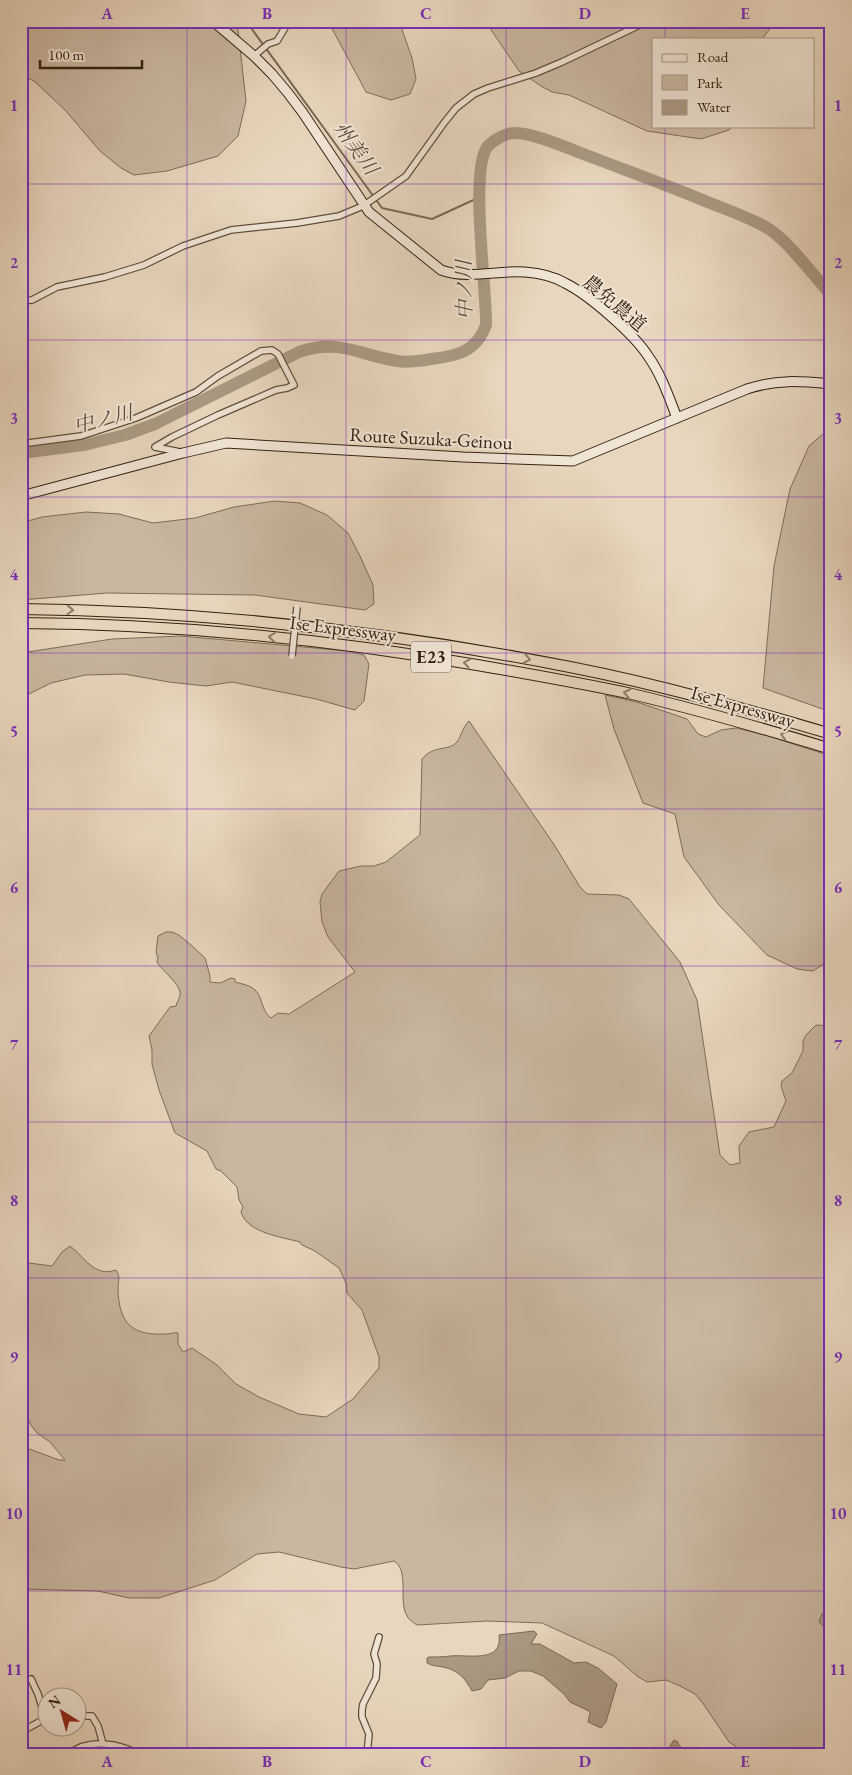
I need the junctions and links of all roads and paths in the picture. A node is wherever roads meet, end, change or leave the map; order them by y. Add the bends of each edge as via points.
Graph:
1 (213, 21) edge
2 (289, 21) edge
3 (648, 21) edge
4 (254, 56) junction
5 (366, 203) junction
6 (21, 301) edge
7 (831, 384) edge
8 (677, 418) junction
9 (22, 444) edge
10 (182, 453) junction
11 (21, 496) edge
12 (297, 607) dead end
13 (21, 609) edge
14 (21, 623) edge
15 (292, 656) dead end
16 (831, 734) edge
17 (831, 749) edge
18 (831, 760) edge
19 (828, 769) dead end
20 (380, 1637) dead end
21 (31, 1679) dead end
22 (38, 1694) edge
23 (88, 1716) edge
24 (38, 1722) edge
25 (21, 1732) edge
26 (103, 1744) junction
27 (114, 1744) junction
28 (21, 1749) edge
29 (26, 1754) edge
30 (69, 1754) edge
31 (114, 1754) edge
32 (139, 1754) edge
33 (367, 1754) edge

1 - 4 main road, 農免農道
2 - 4 street via 277,41
3 - 5 street via 536,73 474,94 456,108 406,176
4 - 5 main road, 農免農道 via 303,113
5 - 6 street via 339,216 231,230 183,246 137,267 56,287 32,300
5 - 8 main road, 農免農道 via 369,212 441,270 473,275 524,272 552,277 583,294 641,345 658,372
7 - 8 main road, Route Suzuka-Geinou via 767,382
8 - 10 main road, Route Suzuka-Geinou via 573,461 226,443
9 - 10 street via 81,436 136,418 196,392 261,351 272,350 278,354 294,385 218,415 155,447
10 - 11 main road, Route Suzuka-Geinou
12 - 15 street, bridge
13 -> 16 highway, Ise Expressway / E23 via 148,613 266,622 478,650 656,686
17 -> 14 highway, Ise Expressway / E23 via 630,694 422,656 209,631
18 - 19 street
20 - 33 street via 374,1654 376,1678 362,1710 369,1734
21 - 22 street
23 - 26 street via 92,1716 98,1726
24 - 25 street
26 - 27 street
26 - 30 street via 84,1746
27 - 31 street
27 - 32 street
28 - 29 street

